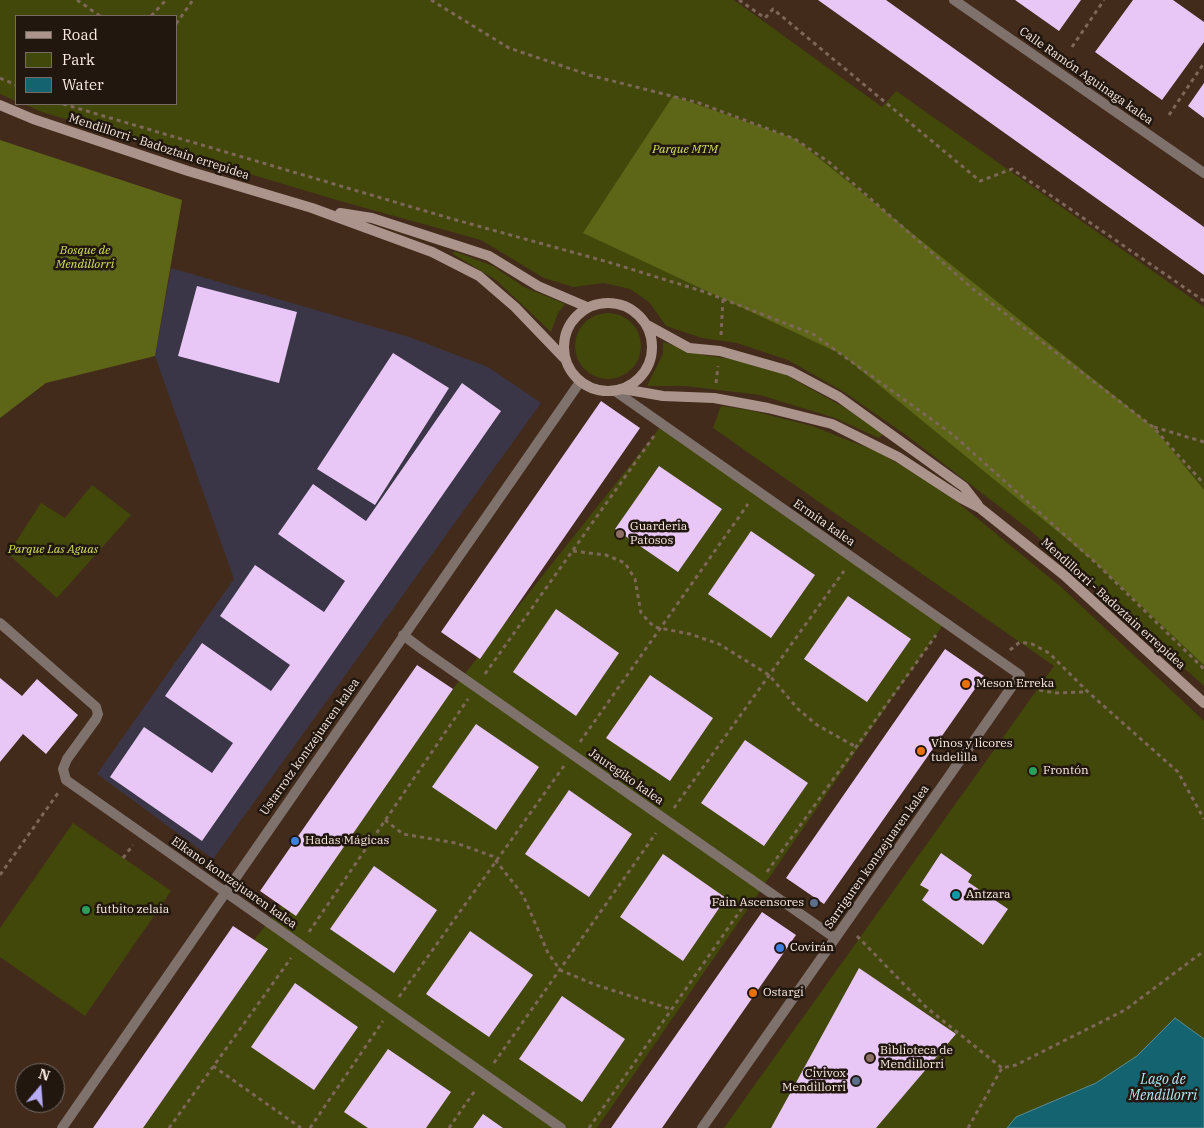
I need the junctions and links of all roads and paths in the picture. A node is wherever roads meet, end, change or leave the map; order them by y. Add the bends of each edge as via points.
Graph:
1 (77, 0) edge
2 (166, 0) edge
3 (193, 0) edge
4 (431, 0) edge
5 (740, 0) edge
6 (954, 0) edge
7 (1104, 0) edge
8 (99, 15) edge
9 (152, 15) edge
10 (178, 21) edge
11 (1072, 47) dead end
12 (1204, 63) edge
13 (0, 78) edge
14 (15, 85) edge
15 (0, 104) edge
16 (1169, 114) dead end
17 (1204, 173) edge
18 (312, 208) junction
19 (723, 299) dead end
20 (1204, 301) edge
21 (587, 307) junction
22 (647, 325) junction
23 (720, 351) junction
24 (564, 358) junction
25 (580, 382) junction
26 (619, 390) junction
27 (714, 398) junction
28 (662, 425) junction
29 (1153, 427) junction
30 (1204, 442) edge
31 (1204, 484) edge
32 (757, 491) junction
33 (980, 508) junction
34 (572, 551) junction
35 (853, 558) junction
36 (945, 622) junction
37 (0, 623) edge
38 (660, 629) junction
39 (403, 635) junction
40 (999, 660) junction
41 (769, 675) junction
42 (1020, 675) junction
43 (476, 687) junction
44 (1088, 692) junction
45 (1204, 703) edge
46 (856, 747) junction
47 (572, 754) junction
48 (66, 780) junction
49 (1204, 819) edge
50 (385, 820) junction
51 (666, 820) junction
52 (495, 862) junction
53 (0, 875) edge
54 (758, 884) junction
55 (225, 893) junction
56 (845, 923) junction
57 (835, 938) junction
58 (301, 945) junction
59 (1204, 951) edge
60 (560, 970) junction
61 (391, 1009) junction
62 (671, 1009) junction
63 (213, 1066) junction
64 (1002, 1068) junction
65 (486, 1075) junction
66 (62, 1128) edge
67 (169, 1128) edge
68 (301, 1128) edge
69 (310, 1128) edge
70 (449, 1128) edge
71 (561, 1128) edge
72 (589, 1128) edge
73 (702, 1128) edge
74 (968, 1128) edge

1 - 8 path
2 - 9 path
3 - 10 path
4 - 29 path via 509,48 590,75 699,103 795,139 830,163 973,289
5 - 20 path via 765,18 772,9 980,181 1012,169
6 - 17 street, Calle Ramón Aguinaga kalea
7 - 11 path
12 - 16 path
13 - 14 path
15 - 18 street, Mendillorri - Badoztain errepidea via 178,168
18 - 21 street, Mendillorri - Badoztain errepidea via 372,218 489,256 538,286
18 - 24 street, Mendillorri - Badoztain errepidea via 432,252 479,276 515,307
19 - 23 path
21 - 22 street via 599,303 625,306
21 - 24 street via 575,316 567,329 563,343
22 - 23 street, Mendillorri - Badoztain errepidea via 690,348
22 - 26 street via 652,348 650,361 635,383
23 - 27 path
23 - 33 street, Mendillorri - Badoztain errepidea via 790,371 839,397 964,487
24 - 25 street
25 - 26 street via 603,391
25 - 39 street, Ustarrotz kontzejuaren kalea
26 - 27 street, Mendillorri - Badoztain errepidea
26 - 28 street, Ermita kalea
27 - 33 street, Mendillorri - Badoztain errepidea via 832,424 898,457
28 - 32 street, Ermita kalea
28 - 34 path
29 - 30 path
29 - 31 path
32 - 35 street, Ermita kalea
32 - 38 path
33 - 45 street, Mendillorri - Badoztain errepidea via 1064,574
34 - 38 path via 606,555 625,563 635,579 641,613
34 - 43 path
35 - 36 street, Ermita kalea
35 - 41 path
36 - 40 street, Ermita kalea
36 - 46 path
37 - 48 street via 96,707 96,719 67,759 64,769
38 - 41 path via 690,634 719,644
38 - 47 path
39 - 43 street, Jauregiko kalea
39 - 55 street, Ustarrotz kontzejuaren kalea
40 - 42 street, Ermita kalea
40 - 44 path via 1020,642 1032,644 1049,653
41 - 46 path via 816,725
41 - 51 path
42 - 44 path via 1040,690
42 - 56 street, Sarriguren kontzejuaren kalea
43 - 47 street, Jauregiko kalea
43 - 50 path
44 - 49 path via 1178,772
46 - 54 path
47 - 51 street, Jauregiko kalea
47 - 52 path
48 - 53 path
48 - 55 street, Elkano kontzejuaren kalea
50 - 52 path via 403,834 456,843 492,856
50 - 58 path
51 - 54 street, Jauregiko kalea
51 - 60 path
52 - 60 path via 523,895 548,953
52 - 61 path
54 - 57 street, Jauregiko kalea
54 - 62 path
55 - 58 street, Elkano kontzejuaren kalea
55 - 66 street, Ustarrotz kontzejuaren kalea
56 - 57 street, Sarriguren kontzejuaren kalea
56 - 64 path via 927,1008
57 - 73 street, Sarriguren kontzejuaren kalea
58 - 61 street, Elkano kontzejuaren kalea
58 - 63 path
59 - 64 path via 1125,1010 1016,1065
60 - 62 path
60 - 65 path
61 - 65 street, Elkano kontzejuaren kalea
61 - 69 path
62 - 72 path
63 - 67 path
63 - 68 path
64 - 74 path
65 - 70 path
65 - 71 street, Elkano kontzejuaren kalea

